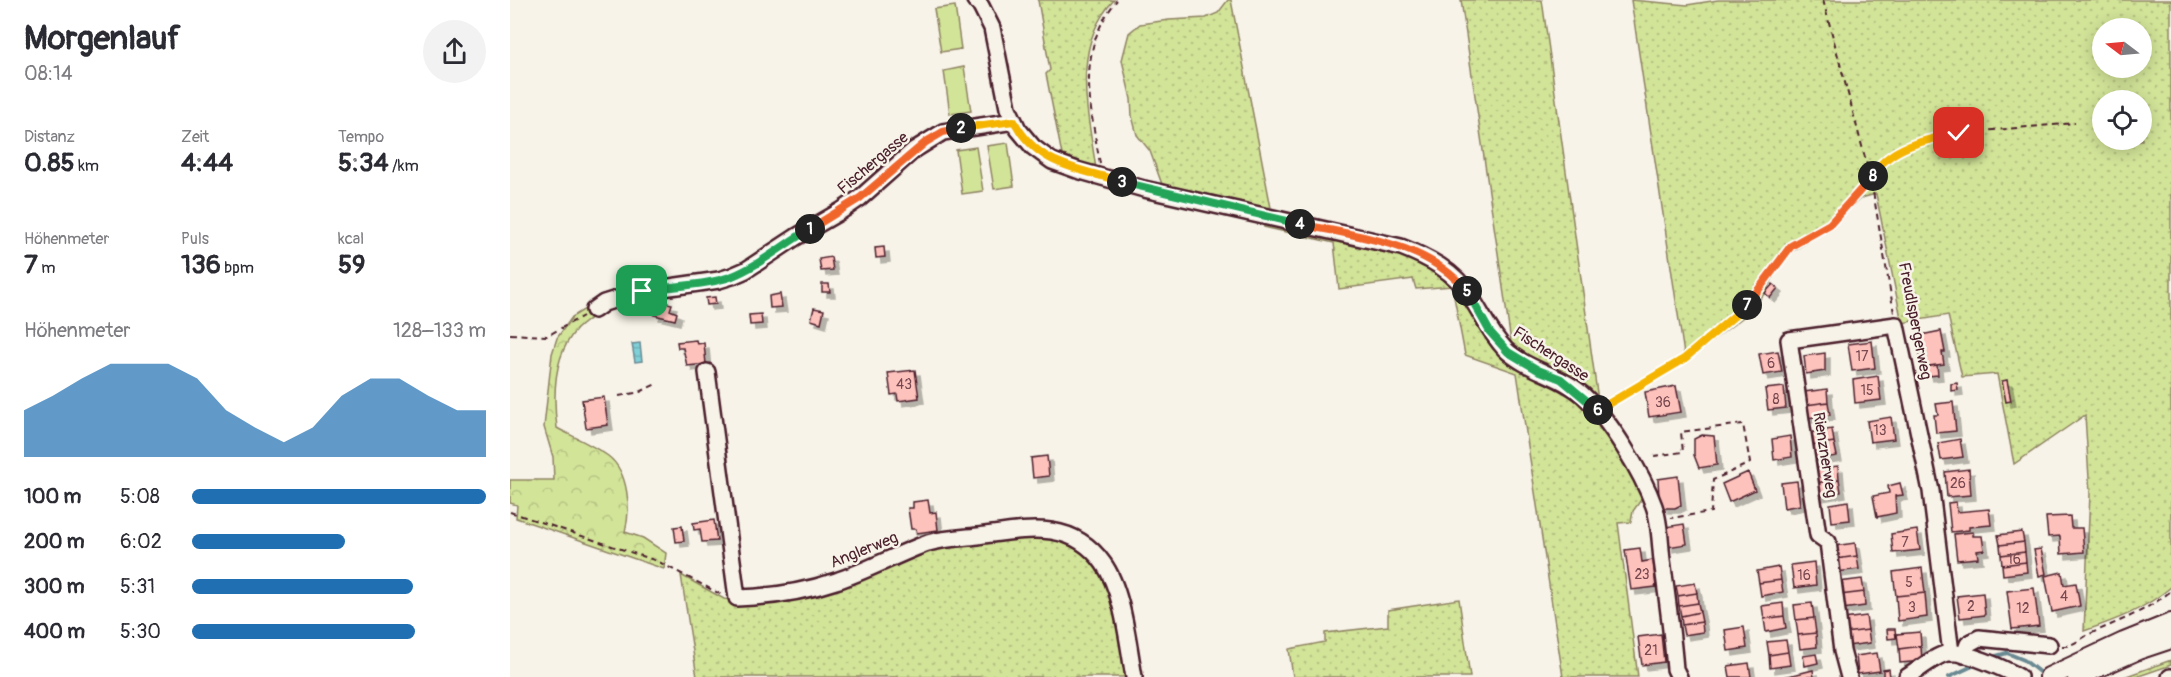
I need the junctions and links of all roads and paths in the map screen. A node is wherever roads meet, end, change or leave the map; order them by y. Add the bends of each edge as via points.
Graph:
1 (975, 0) edge
2 (1117, 0) edge
3 (1823, 0) edge
4 (1014, 121) junction
5 (2075, 123) dead end
6 (1102, 176) junction
7 (1871, 180) junction
8 (594, 310) joint
9 (1896, 325) junction
10 (510, 334) edge
11 (707, 372) dead end
12 (658, 383) dead end
13 (619, 396) dead end
14 (1597, 410) junction
15 (1654, 456) dead end
16 (510, 512) edge
17 (1657, 520) junction
18 (2171, 591) edge
19 (737, 598) junction
20 (2171, 623) edge
21 (2171, 639) edge
22 (2049, 645) joint
23 (1964, 656) junction
24 (1134, 677) edge
25 (1679, 677) edge
26 (1849, 677) edge
27 (1907, 677) edge
28 (2019, 677) edge
29 (2049, 677) edge
30 (2078, 677) edge

1 - 4 street, Fischergasse via 992,28
2 - 6 path via 1098,27 1089,64 1089,93
3 - 7 path, Freudlspergerweg
4 - 6 street, Fischergasse via 1033,147 1052,161
4 - 8 street, Fischergasse via 943,132 914,150 860,198 746,270 719,280 642,291
5 - 7 path via 1933,138 1899,150 1875,171
6 - 14 street, Fischergasse via 1418,253 1457,279 1490,332 1508,352 1573,387
7 - 9 path, Freudlspergerweg
7 - 14 path via 1830,224 1791,246 1751,302 1701,345
8 - 10 path via 547,336
9 - 23 street, Freudlspergerweg
9 - 26 street, Rienznerweg via 1789,340 1818,535 1828,542
11 - 19 street
12 - 13 path
14 - 17 street, Fischergasse via 1640,477
15 - 17 path via 1683,452 1681,432 1743,424 1750,463 1713,480 1711,512
16 - 19 path via 657,561 727,597
17 - 25 street, Fischergasse
18 - 22 path via 2138,614 2090,633 2068,647
19 - 24 street, Anglerweg via 767,597 837,581 931,542 1024,529 1054,530 1074,538 1104,564 1118,596
20 - 29 main road
21 - 30 main road
22 - 23 street via 1979,638 1968,644
23 - 27 street via 1943,655
23 - 28 street

